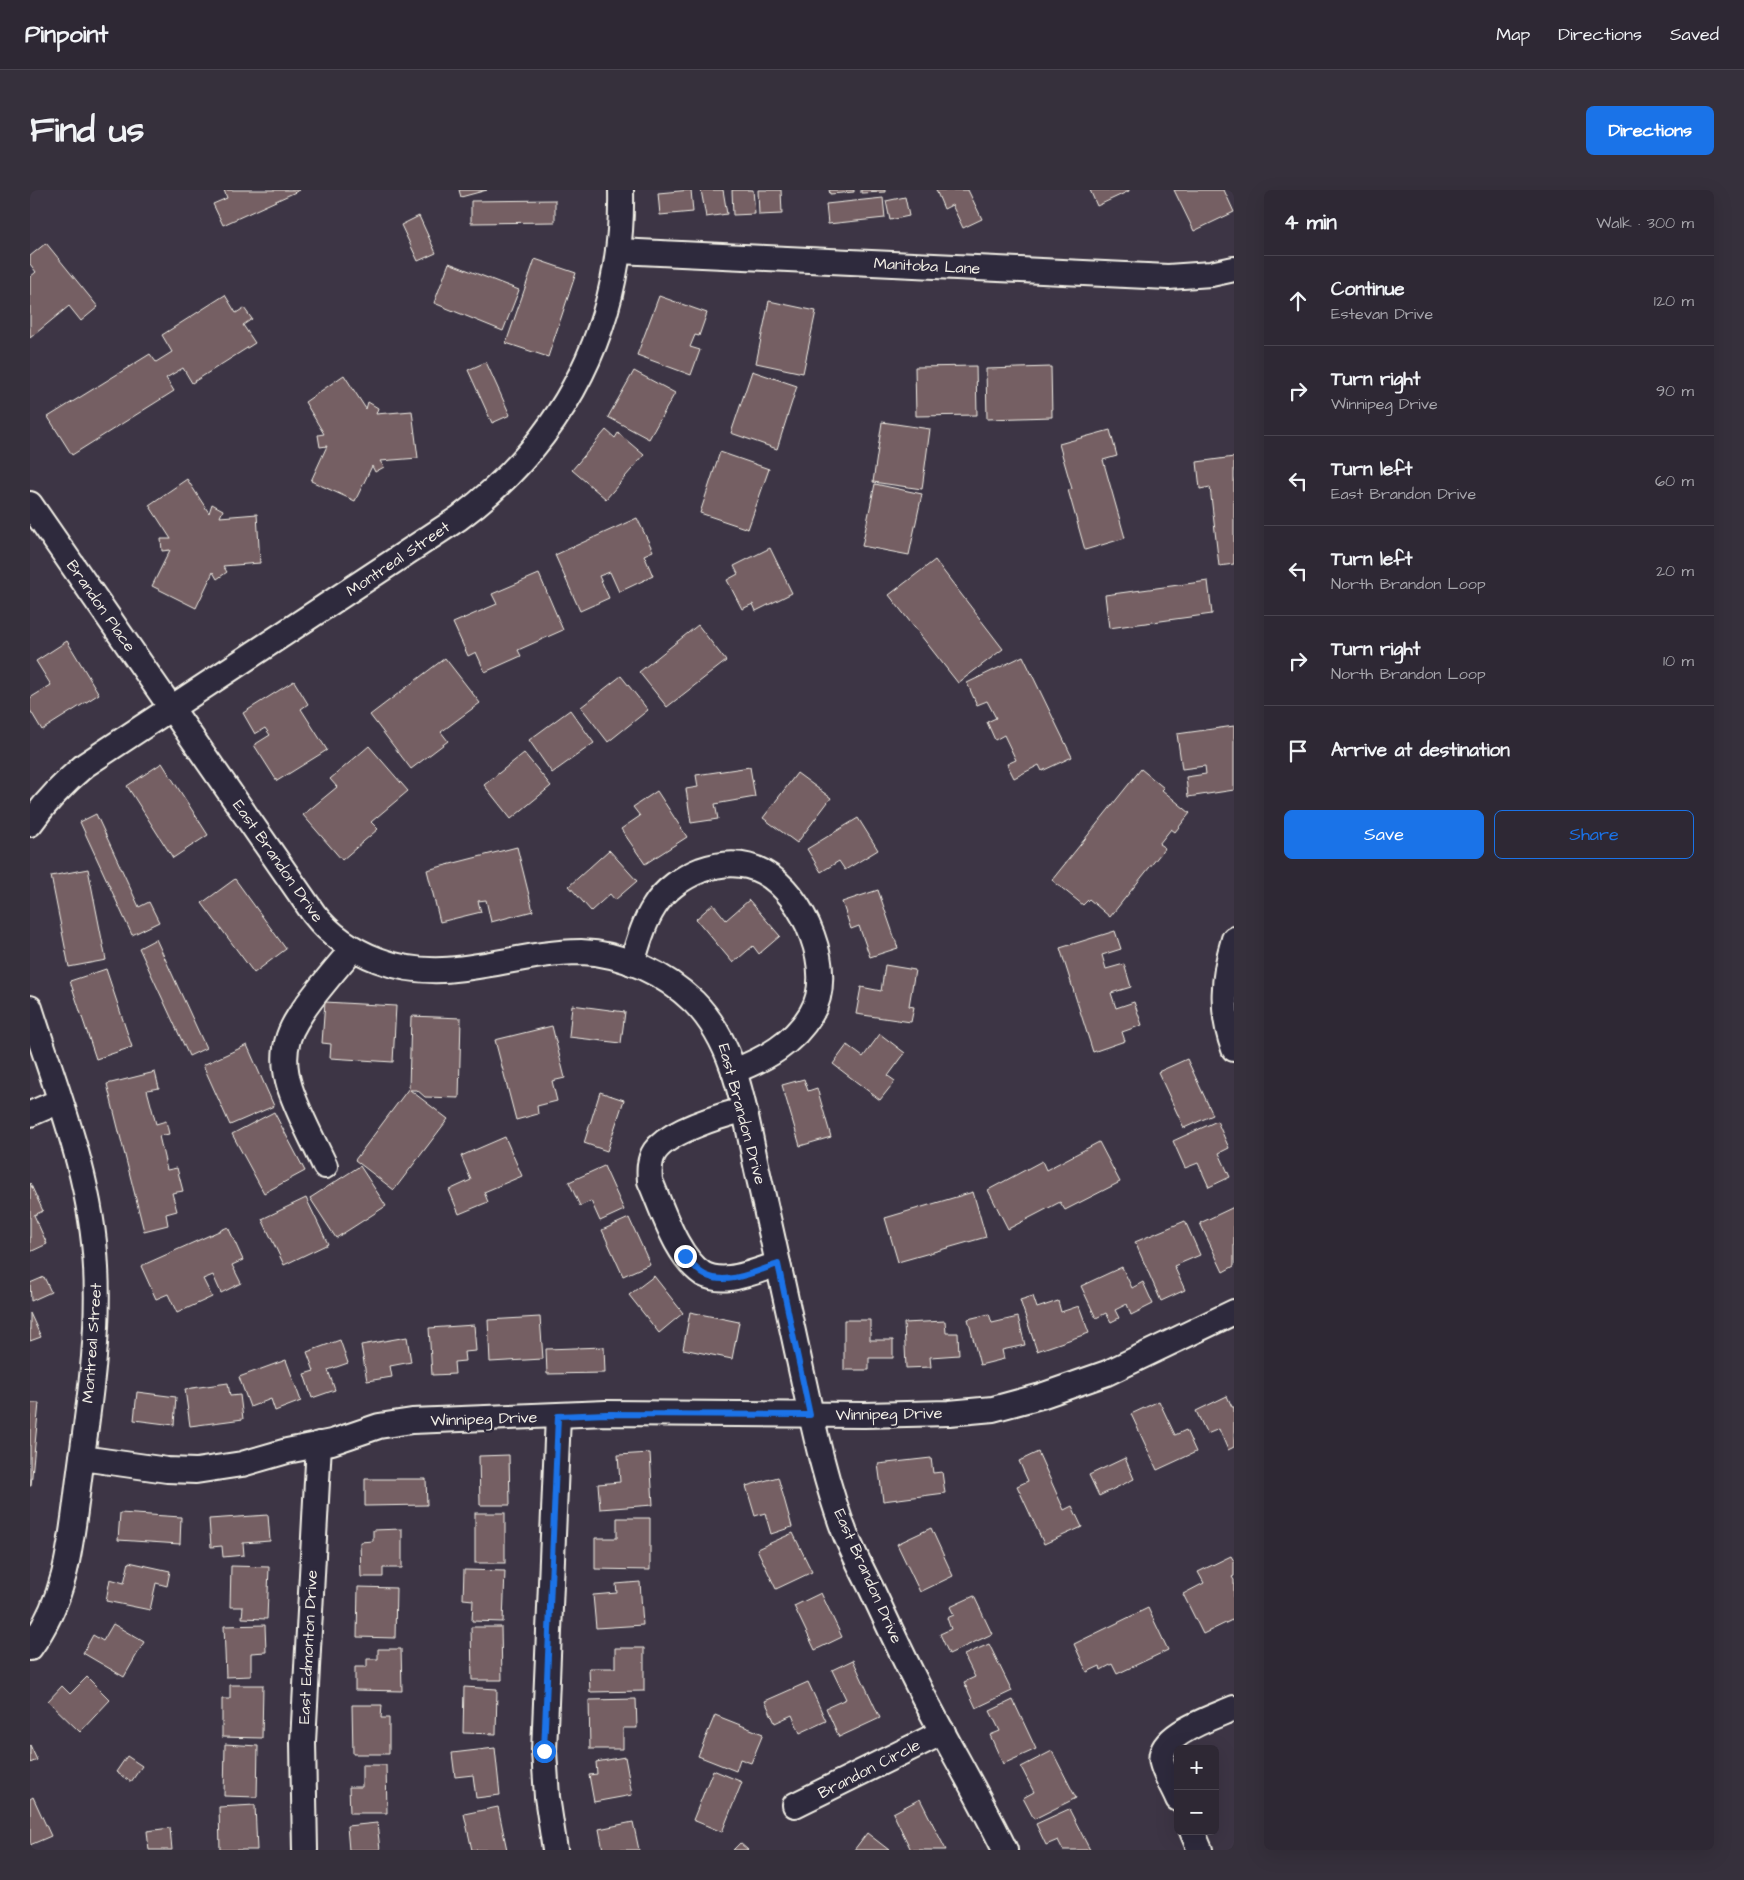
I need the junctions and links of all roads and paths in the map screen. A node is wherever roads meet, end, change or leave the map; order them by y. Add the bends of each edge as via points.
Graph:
1 (621, 190) edge
2 (618, 251) junction
3 (1234, 268) edge
4 (30, 504) edge
5 (172, 708) junction
6 (30, 824) edge
7 (1234, 939) edge
8 (353, 949) junction
9 (632, 963) junction
10 (30, 1008) edge
11 (1234, 1048) edge
12 (734, 1071) junction
13 (60, 1101) junction
14 (743, 1110) junction
15 (30, 1114) edge
16 (325, 1166) dead end
17 (778, 1264) junction
18 (1234, 1312) edge
19 (810, 1415) junction
20 (558, 1416) junction
21 (319, 1444) junction
22 (82, 1458) junction
23 (30, 1648) edge
24 (1234, 1708) edge
25 (943, 1732) junction
26 (1174, 1790) edge
27 (795, 1805) dead end
28 (1194, 1835) edge
29 (304, 1850) edge
30 (555, 1850) edge
31 (1005, 1850) edge
32 (1200, 1850) edge

1 - 2 street, Montreal Street
2 - 3 street, Manitoba Lane via 1168,277 1211,274
2 - 5 street, Montreal Street via 603,322 583,372 535,446 501,484 460,518
4 - 5 street, Brandon Place
5 - 6 street, Montreal Street via 85,765 44,804
5 - 8 street, East Brandon Drive via 314,914 332,934
7 - 11 street via 1224,989 1225,1015
8 - 9 street, East Brandon Drive via 389,964 428,971 465,969 583,952
8 - 16 street via 296,1019 286,1050 290,1089
9 - 12 street, East Brandon Drive via 664,979 694,1002 720,1036
9 - 12 street via 654,906 665,892 694,873 727,863 746,865 777,881 802,914 812,934 818,954 819,997 812,1014 786,1043 773,1054
10 - 13 street, Montreal Street
12 - 14 street, East Brandon Drive
13 - 15 street
13 - 22 street, Montreal Street via 83,1180 96,1266 96,1336
14 - 17 street, East Brandon Drive
14 - 17 street via 698,1124 664,1142 651,1159 650,1181 679,1245 705,1275 729,1278
17 - 19 street, East Brandon Drive
18 - 19 street, Winnipeg Drive via 1107,1373 993,1409 949,1413
19 - 20 street, Winnipeg Drive
19 - 25 street, East Brandon Drive via 846,1534
20 - 21 street, Winnipeg Drive via 412,1421 379,1426
20 - 30 street via 544,1751
21 - 22 street, Winnipeg Drive via 242,1464 196,1471
21 - 29 street, East Edmonton Drive via 303,1742
22 - 23 street, Montreal Street via 63,1583 50,1617
24 - 26 street via 1175,1735 1165,1746 1162,1761
25 - 27 street, Brandon Circle
25 - 31 street, East Brandon Drive
28 - 32 street

